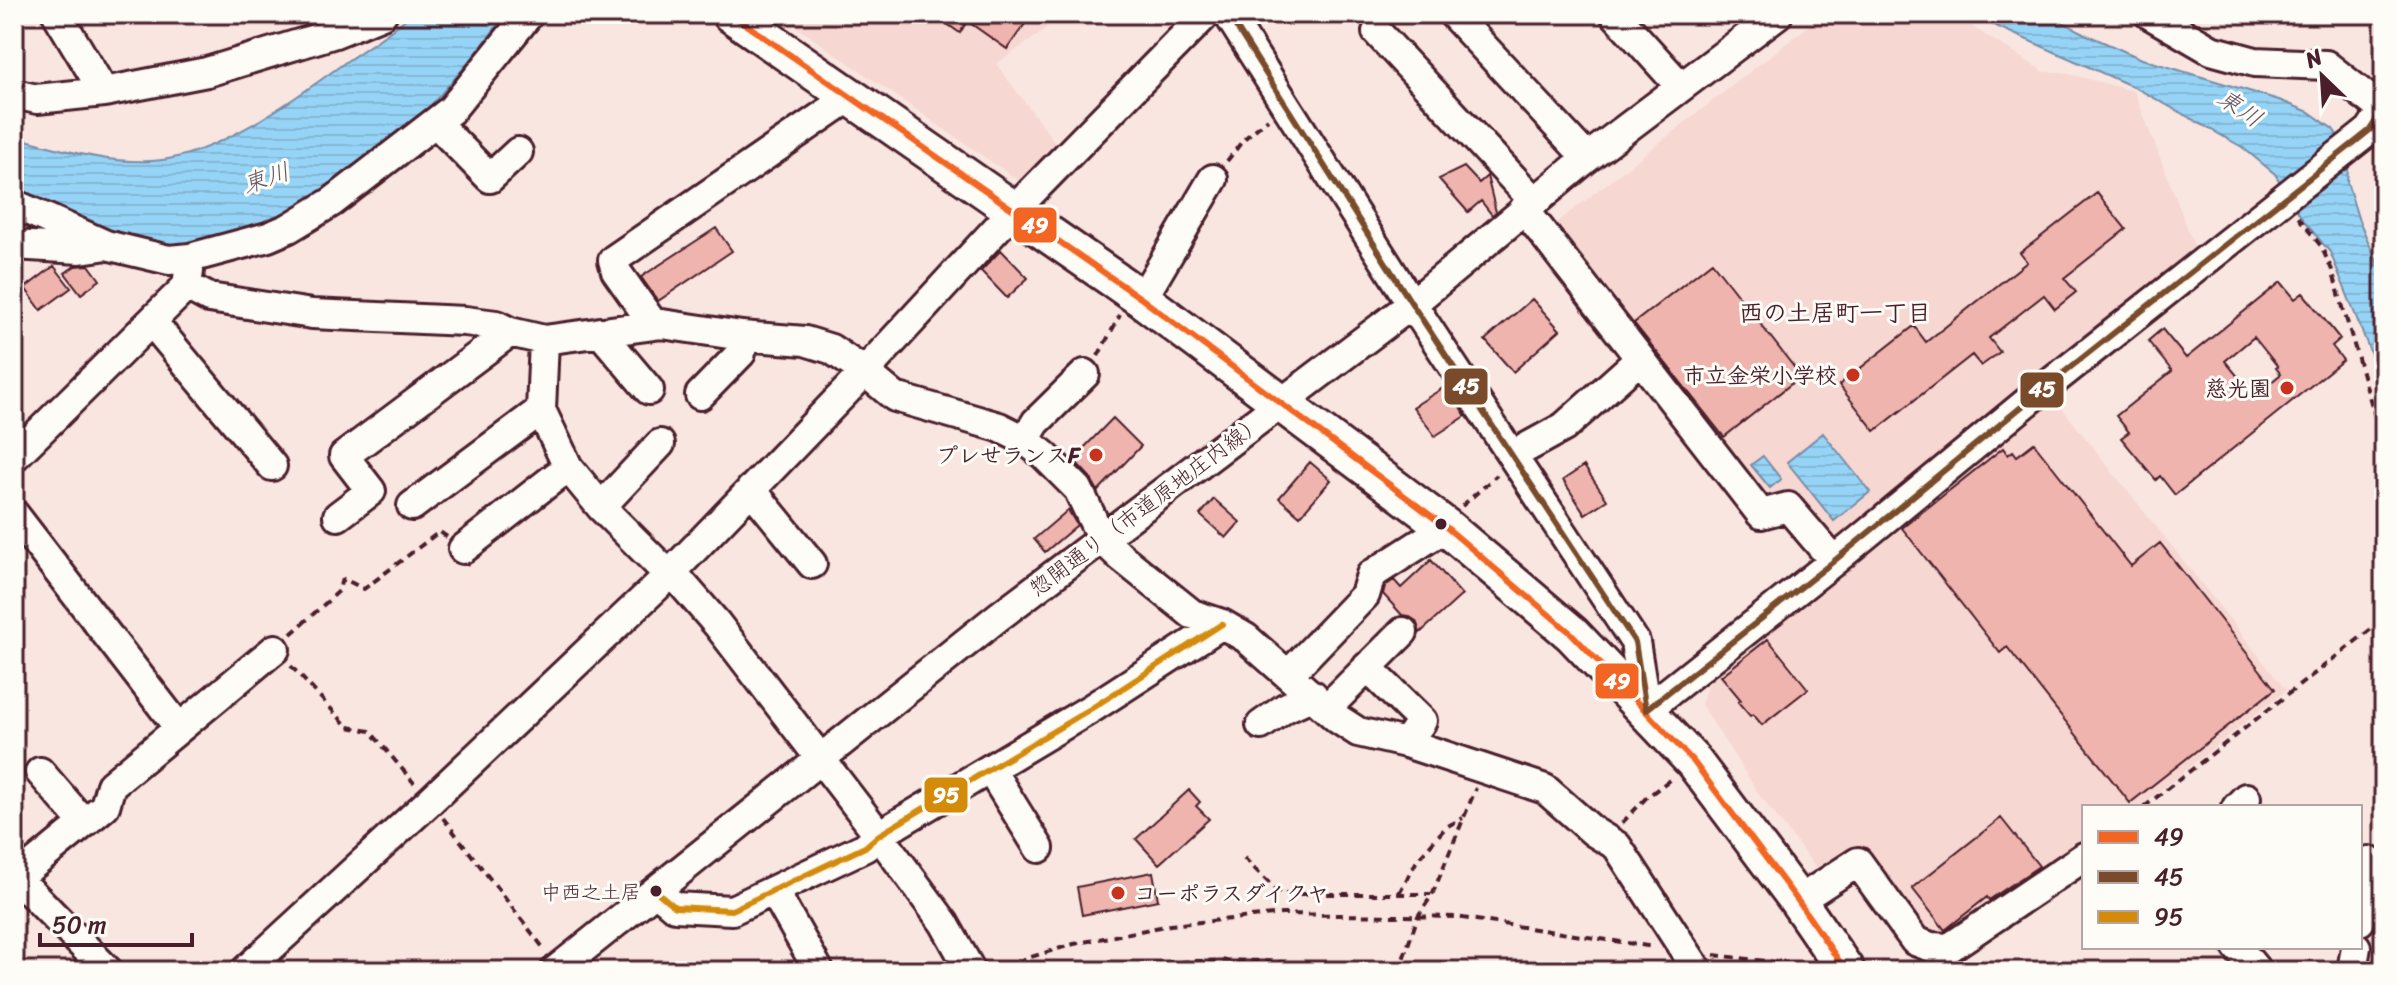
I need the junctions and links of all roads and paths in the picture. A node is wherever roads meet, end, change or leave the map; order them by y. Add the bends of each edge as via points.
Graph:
1 (57, 14) edge
2 (382, 14) edge
3 (529, 14) edge
4 (731, 14) edge
5 (1228, 14) edge
6 (1453, 14) edge
7 (1615, 14) edge
8 (1778, 14) edge
9 (2159, 16) edge
10 (1193, 19) edge
11 (1377, 32) dead end
12 (1681, 87) junction
13 (104, 92) junction
14 (14, 94) edge
15 (850, 97) junction
16 (1286, 105) junction
17 (436, 123) junction
18 (2376, 127) edge
19 (518, 152) dead end
20 (1587, 158) junction
21 (1213, 179) joint
22 (2285, 198) junction
23 (14, 204) edge
24 (1529, 205) junction
25 (1013, 211) junction
26 (14, 245) edge
27 (106, 245) junction
28 (190, 258) junction
29 (187, 286) junction
30 (1136, 296) junction
31 (1412, 304) junction
32 (152, 322) junction
33 (654, 325) junction
34 (510, 332) junction
35 (600, 332) junction
36 (742, 336) junction
37 (544, 340) junction
38 (1640, 359) junction
39 (865, 372) junction
40 (1085, 374) joint
41 (649, 390) dead end
42 (700, 395) dead end
43 (1279, 404) junction
44 (541, 410) junction
45 (1025, 440) junction
46 (660, 444) dead end
47 (2384, 447) edge
48 (14, 457) edge
49 (1514, 457) junction
50 (272, 466) dead end
51 (568, 467) junction
52 (751, 489) junction
53 (412, 506) dead end
54 (601, 507) junction
55 (14, 514) edge
56 (338, 516) dead end
57 (1446, 527) junction
58 (1102, 539) junction
59 (463, 549) joint
60 (1834, 561) junction
61 (812, 564) dead end
62 (669, 575) junction
63 (2384, 619) edge
64 (1222, 624) junction
65 (1403, 632) dead end
66 (275, 649) junction
67 (1367, 667) junction
68 (1289, 674) junction
69 (1320, 702) junction
70 (1646, 710) junction
71 (1261, 725) dead end
72 (179, 728) junction
73 (1406, 743) junction
74 (821, 759) junction
75 (1693, 761) junction
76 (1484, 768) junction
77 (990, 769) junction
78 (40, 772) dead end
79 (430, 801) junction
80 (2147, 805) edge
81 (1463, 818) junction
82 (84, 823) junction
83 (879, 835) junction
84 (1608, 841) junction
85 (1039, 848) dead end
86 (1244, 858) dead end
87 (2082, 858) edge
88 (2369, 861) dead end
89 (15, 876) edge
90 (656, 891) junction
91 (774, 891) junction
92 (1399, 893) junction
93 (1432, 895) junction
94 (1798, 901) junction
95 (2362, 908) edge
96 (1418, 916) junction
97 (2239, 949) edge
98 (2356, 949) edge
99 (1692, 961) edge
100 (1808, 966) dead end
101 (557, 969) edge
102 (108, 971) edge
103 (245, 971) edge
104 (819, 971) edge
105 (971, 971) edge
106 (985, 971) edge
107 (1097, 971) edge
108 (1361, 971) edge
109 (1399, 971) edge
110 (1846, 971) edge
111 (2257, 971) edge
112 (2352, 971) edge

1 - 13 street
2 - 13 street via 207,72
3 - 17 street
4 - 15 main road
5 - 16 street
6 - 20 street
7 - 12 street
8 - 12 street, 惣開通り（市道原地庄内線）
9 - 18 street via 2211,50 2255,62 2326,65
10 - 25 street
11 - 24 street
12 - 20 street, 惣開通り（市道原地庄内線）
13 - 14 street via 37,99
15 - 25 main road
15 - 33 street via 613,260
16 - 21 path via 1244,139
16 - 31 street
17 - 19 street via 490,178
17 - 28 street via 289,228
18 - 22 street
20 - 24 street, 惣開通り（市道原地庄内線）
21 - 30 street
22 - 47 path via 2332,270
22 - 60 street
23 - 27 street
24 - 31 street, 惣開通り（市道原地庄内線）
24 - 38 street
25 - 30 main road
25 - 39 street
26 - 27 street
27 - 28 street via 169,260
28 - 29 street
29 - 32 street
29 - 34 street via 209,298 312,314 465,321
30 - 40 path
30 - 43 main road
31 - 43 street, 惣開通り（市道原地庄内線）
31 - 49 street
32 - 48 street
32 - 50 street
33 - 35 street
33 - 36 street
34 - 37 street
34 - 56 street via 344,456 371,491
35 - 37 street
35 - 41 street
36 - 39 street via 805,341 831,349
36 - 42 street via 741,353
37 - 44 street
38 - 49 street via 1564,427
38 - 60 street via 1761,514 1788,507
39 - 45 street via 895,397 999,427
39 - 52 street
40 - 45 street
43 - 57 main road
43 - 58 street, 惣開通り（市道原地庄内線）
44 - 51 street
44 - 53 street
45 - 58 street via 1078,489
46 - 54 street
49 - 57 path
49 - 70 street via 1635,642
51 - 54 street
51 - 59 street
52 - 61 street
52 - 62 street
54 - 62 street
55 - 72 street
57 - 68 street via 1371,575 1365,595
57 - 70 main road via 1572,634
58 - 64 street via 1192,614
58 - 74 street, 惣開通り（市道原地庄内線）
59 - 66 path via 440,532 364,589 344,579 339,591
60 - 70 street
62 - 74 street via 717,624
62 - 79 street
63 - 80 path
64 - 68 street
64 - 77 street
65 - 67 street
66 - 72 street
66 - 79 path via 348,727 370,731
67 - 69 street
67 - 73 street via 1422,721
68 - 69 street
69 - 71 street via 1285,708
69 - 73 street via 1358,732
70 - 75 main road
72 - 82 street via 111,785 105,806
73 - 76 street
74 - 83 street
74 - 90 street, 惣開通り（市道原地庄内線）
75 - 84 path via 1646,798
75 - 94 main road
76 - 81 path
76 - 84 street via 1545,789
77 - 83 street
77 - 85 street
78 - 82 street
79 - 101 path
79 - 103 street
81 - 92 path via 1446,827 1418,859
81 - 93 path
82 - 89 street
83 - 91 street
83 - 105 street via 944,923
84 - 99 street via 1617,846
86 - 92 path via 1280,894
87 - 94 street via 1949,948 1915,941 1858,862
88 - 95 street
89 - 102 street
90 - 91 street via 675,907 732,910
90 - 101 street, 惣開通り（市道原地庄内線）
91 - 104 street
92 - 93 path
93 - 96 path
94 - 110 main road
96 - 99 path via 1456,917
96 - 106 path via 1282,914 1170,925 1074,944
96 - 109 path
97 - 111 street
98 - 112 street
99 - 100 path
107 - 108 path via 1235,959

